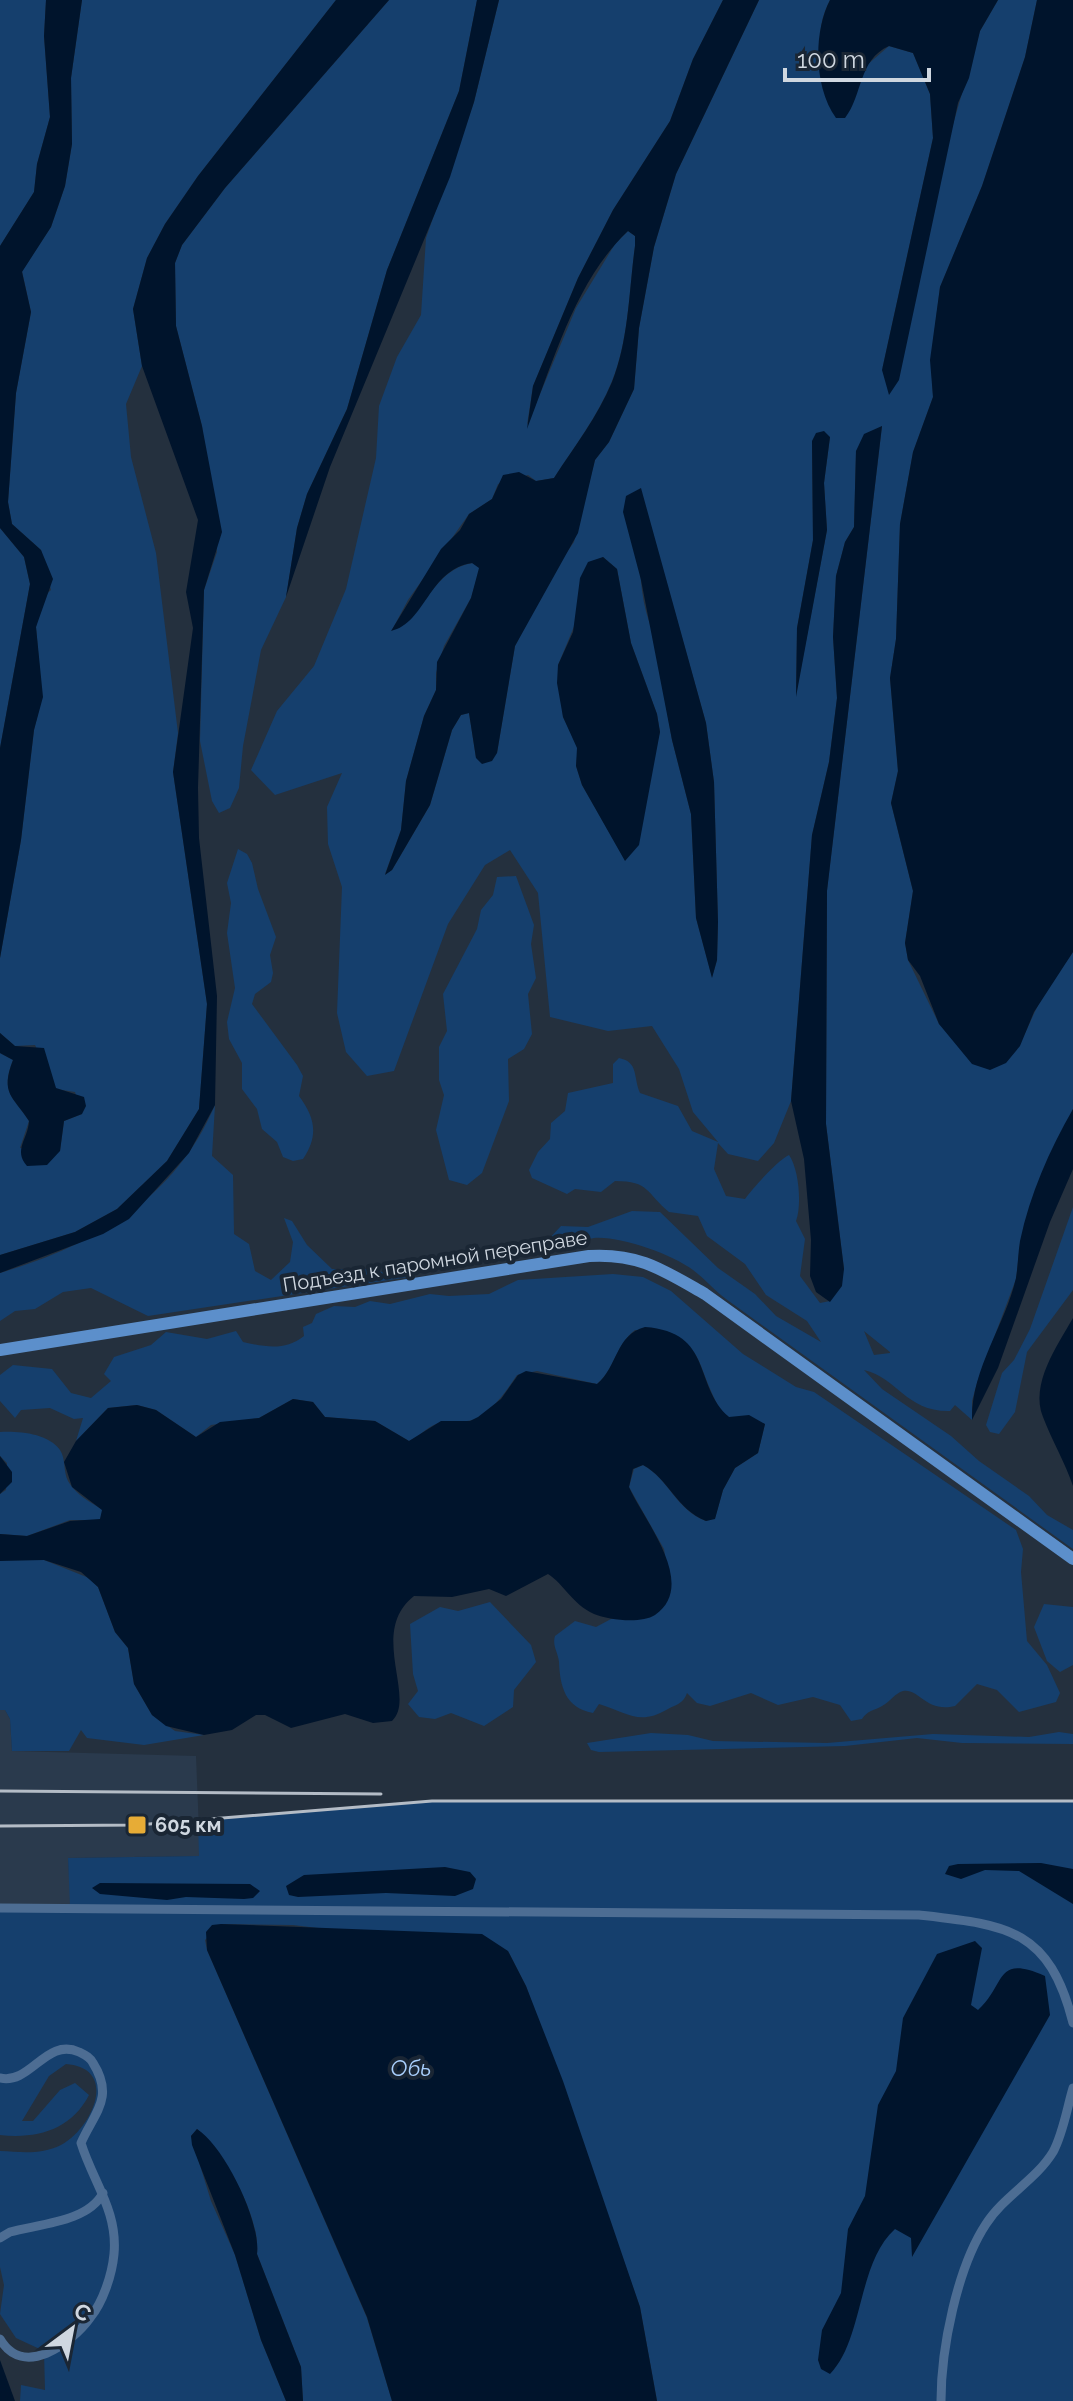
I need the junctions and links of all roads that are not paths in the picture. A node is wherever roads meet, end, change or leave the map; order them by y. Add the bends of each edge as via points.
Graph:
1 (0, 1350) edge
2 (1073, 1559) edge
3 (0, 1908) edge
4 (1073, 2023) edge
5 (0, 2078) edge
6 (1073, 2088) edge
7 (103, 2193) junction
8 (0, 2238) edge
9 (0, 2339) edge
10 (941, 2401) edge

1 - 2 street, Подъезд к паромной переправе via 589,1256 640,1259 705,1294
3 - 4 street via 919,1915 971,1921 1032,1942 1057,1972
5 - 7 street via 20,2075 57,2049 70,2048 91,2059 104,2087 104,2103 81,2143
6 - 10 street via 1054,2150 985,2226 970,2259 952,2315
7 - 8 street via 93,2208 80,2214
7 - 9 street via 113,2219 114,2255 91,2317 49,2354 33,2358 15,2353

